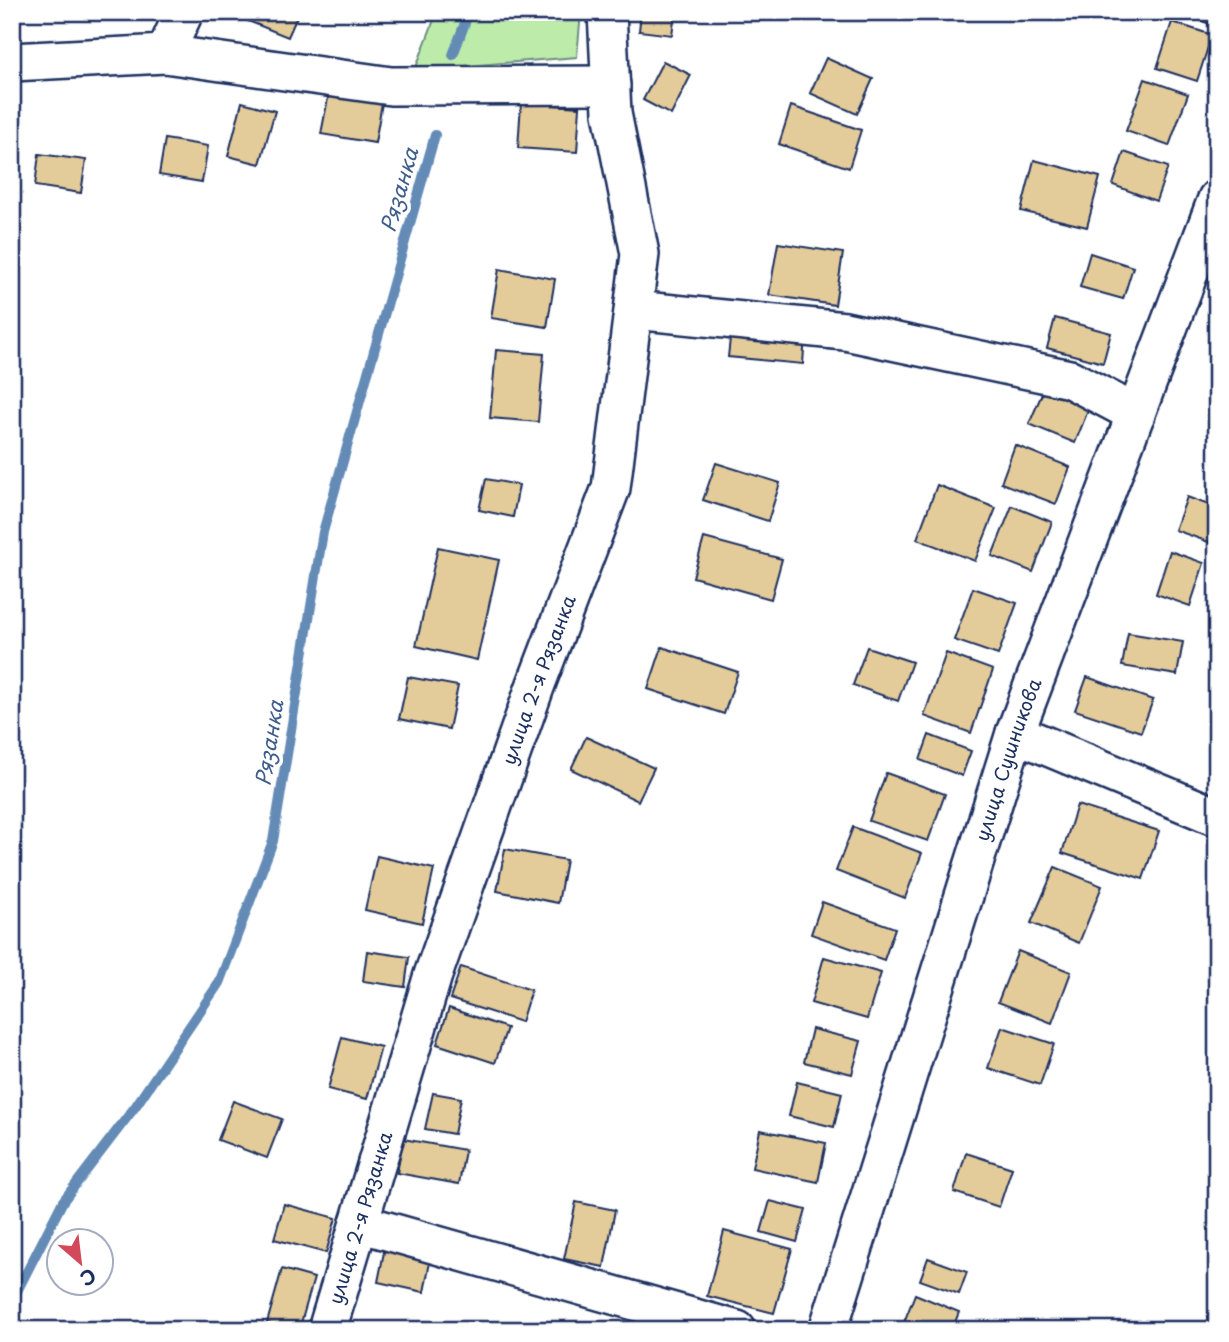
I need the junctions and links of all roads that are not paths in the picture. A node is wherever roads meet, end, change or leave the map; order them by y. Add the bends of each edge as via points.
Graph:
1 (184, 12) edge
2 (607, 12) edge
3 (165, 54) junction
4 (12, 62) edge
5 (611, 85) junction
6 (1217, 199) edge
7 (634, 310) junction
8 (1136, 414) junction
9 (1015, 733) junction
10 (1217, 817) edge
11 (359, 1223) junction
12 (327, 1330) edge
13 (737, 1330) edge
14 (828, 1330) edge

1 - 3 street
2 - 5 street, улица 2-я Рязанка
3 - 4 street
3 - 5 street via 391,86
5 - 7 street, улица 2-я Рязанка via 612,113 640,254
6 - 8 street, улица Сушникова
7 - 8 street via 845,331 1070,379
7 - 11 street, улица 2-я Рязанка via 611,488 433,975
8 - 9 street, улица Сушникова
9 - 10 street
9 - 14 street, улица Сушникова
11 - 12 street, улица 2-я Рязанка
11 - 13 street

